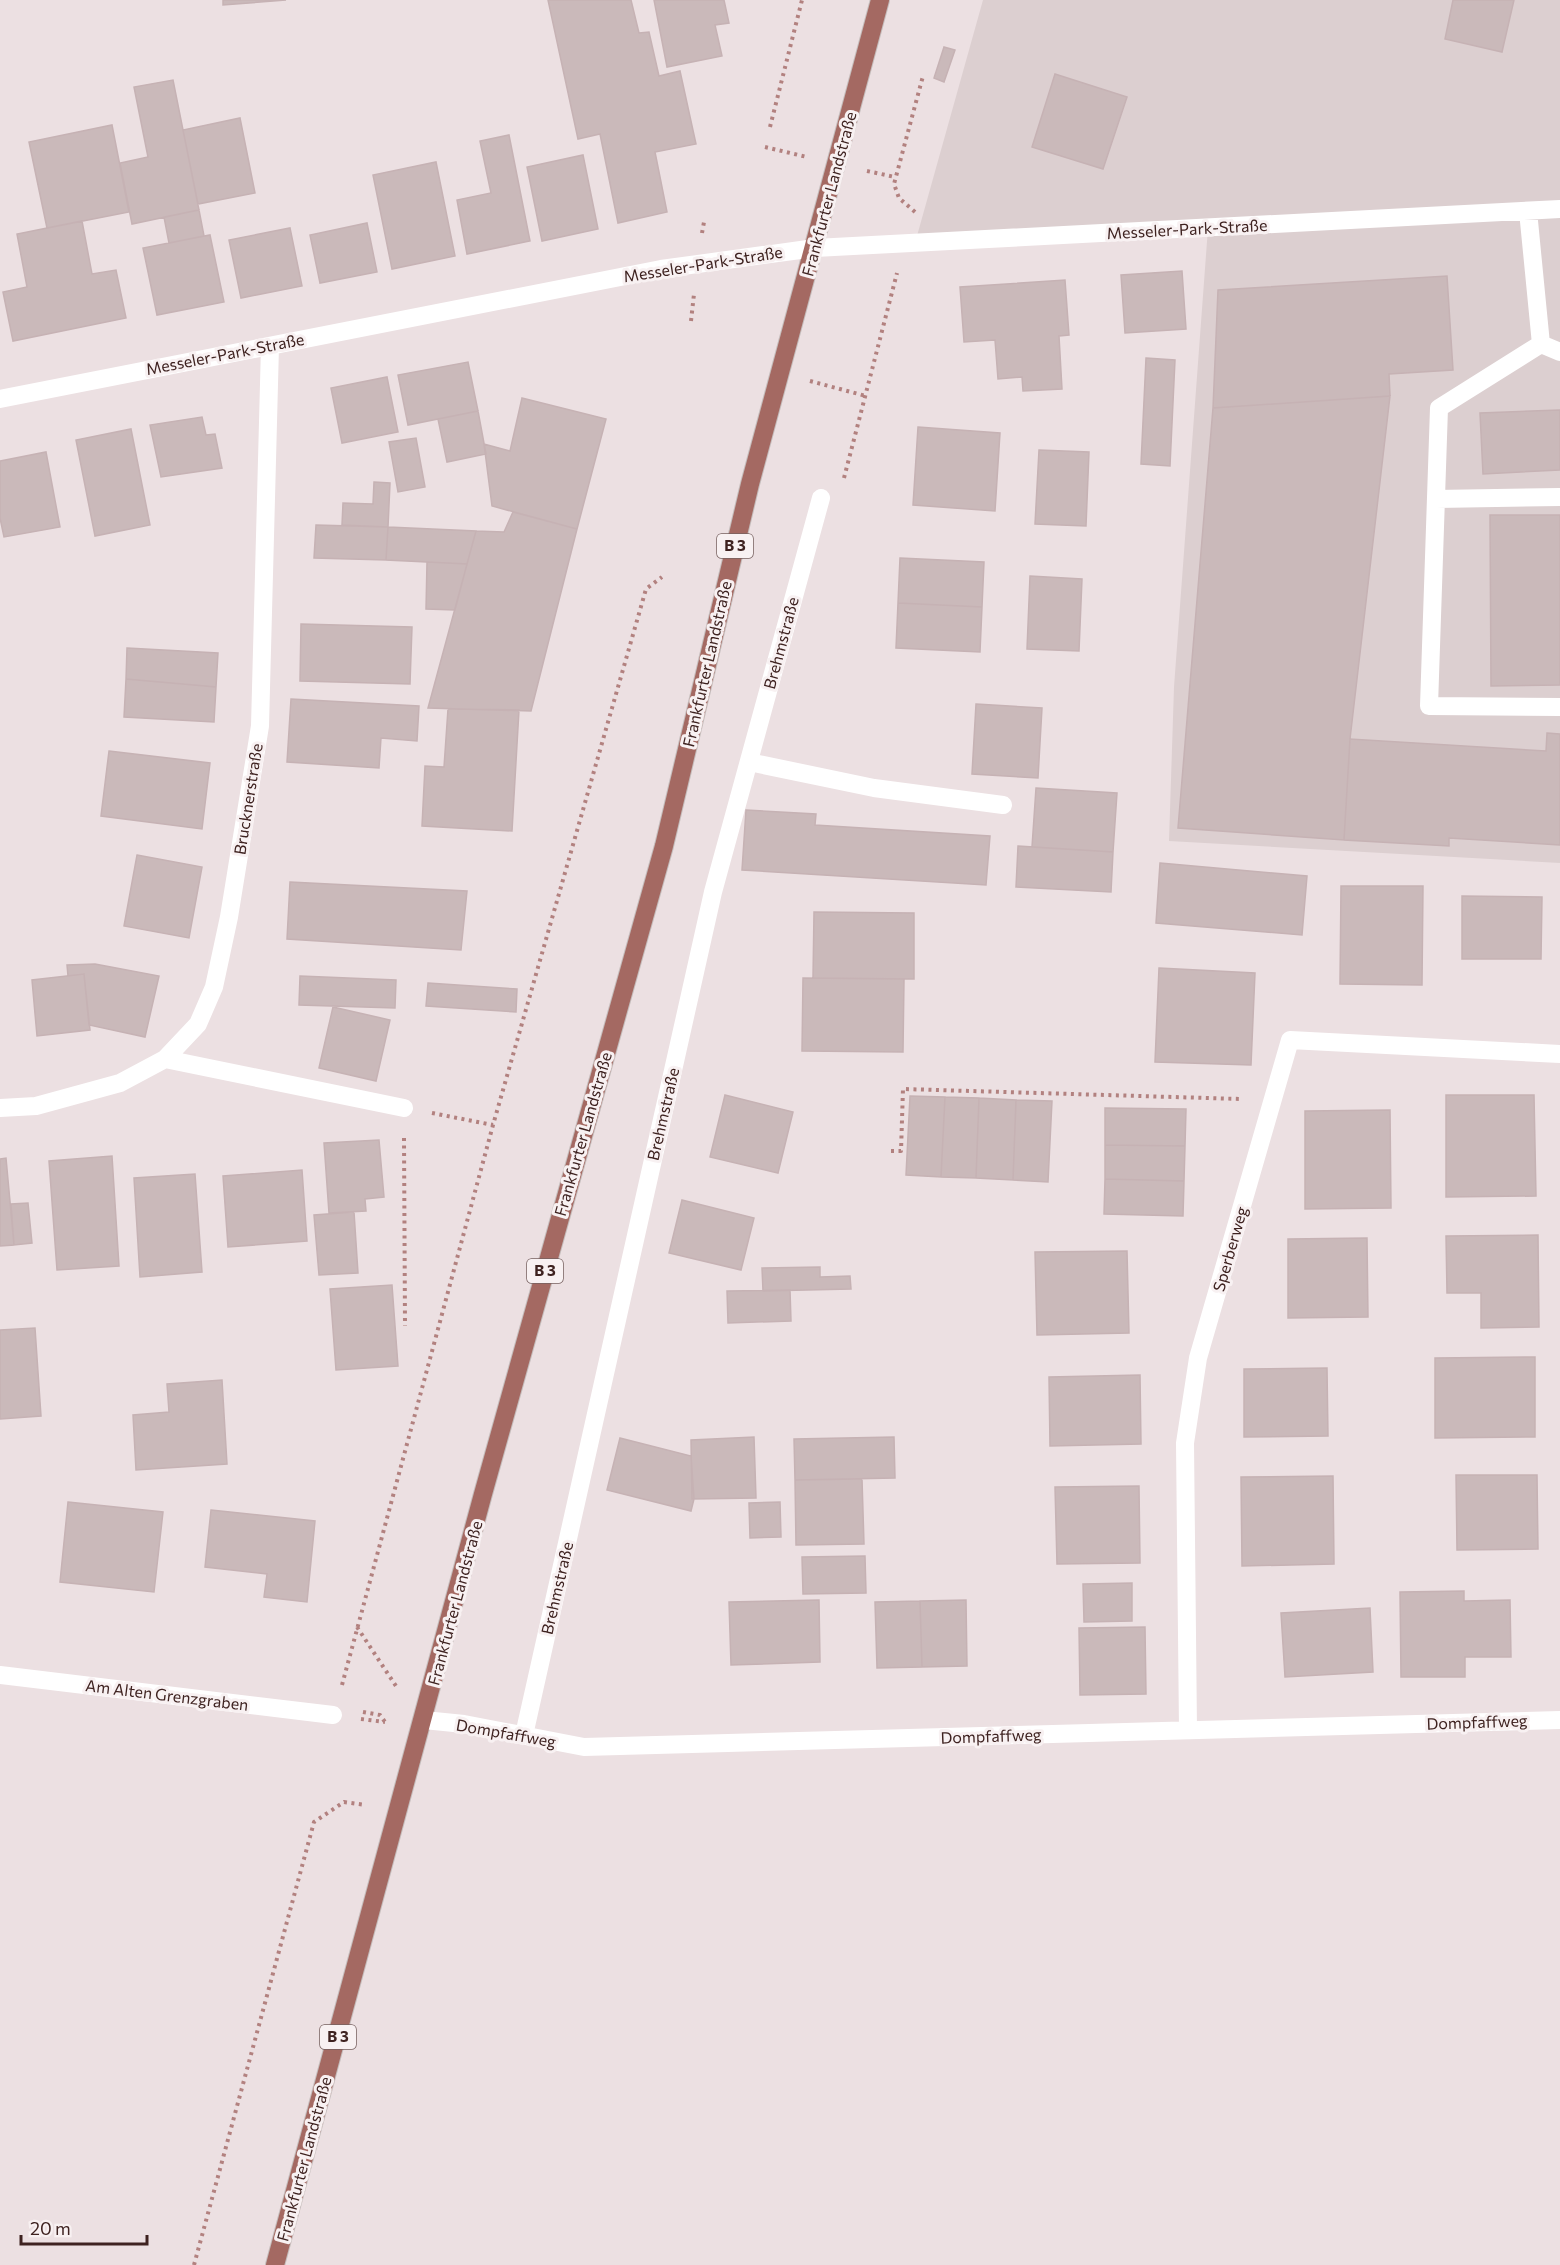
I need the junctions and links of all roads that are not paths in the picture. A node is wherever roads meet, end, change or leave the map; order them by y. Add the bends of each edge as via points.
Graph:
1 (880, 0) edge
2 (1560, 209) edge
3 (1528, 211) junction
4 (815, 248) junction
5 (1541, 344) junction
6 (270, 346) junction
7 (1560, 352) edge
8 (0, 399) edge
9 (1560, 496) edge
10 (821, 498) road end
11 (1436, 499) junction
12 (1560, 707) edge
13 (748, 762) junction
14 (1003, 805) dead end
15 (1560, 1054) edge
16 (165, 1059) junction
17 (0, 1108) edge
18 (404, 1108) road end
19 (0, 1675) edge
20 (333, 1715) road end
21 (424, 1720) junction
22 (1560, 1720) edge
23 (1188, 1730) junction
24 (524, 1735) junction
25 (276, 2265) edge

1 - 4 main road, Frankfurter Landstraße / B 3
2 - 3 street, Messeler-Park-Straße
3 - 4 street, Messeler-Park-Straße
3 - 5 street
4 - 6 street, Messeler-Park-Straße via 661,269
4 - 21 main road, Frankfurter Landstraße / B 3 via 722,596 664,846
5 - 7 street
5 - 11 street via 1439,408
6 - 8 street, Messeler-Park-Straße
6 - 16 street, Brucknerstraße via 260,726 214,987 198,1024
9 - 11 street
10 - 13 street, Brehmstraße
11 - 12 street via 1429,706
13 - 14 street via 874,788
13 - 24 street, Brehmstraße via 713,892
15 - 23 street, Sperberweg via 1290,1040 1198,1358 1185,1443
16 - 17 street, Brucknerstraße via 120,1083 36,1106
16 - 18 street
19 - 20 street, Am Alten Grenzgraben
21 - 24 street, Dompfaffweg
21 - 25 main road, Frankfurter Landstraße / B 3
22 - 23 street, Dompfaffweg
23 - 24 street, Dompfaffweg via 584,1747

